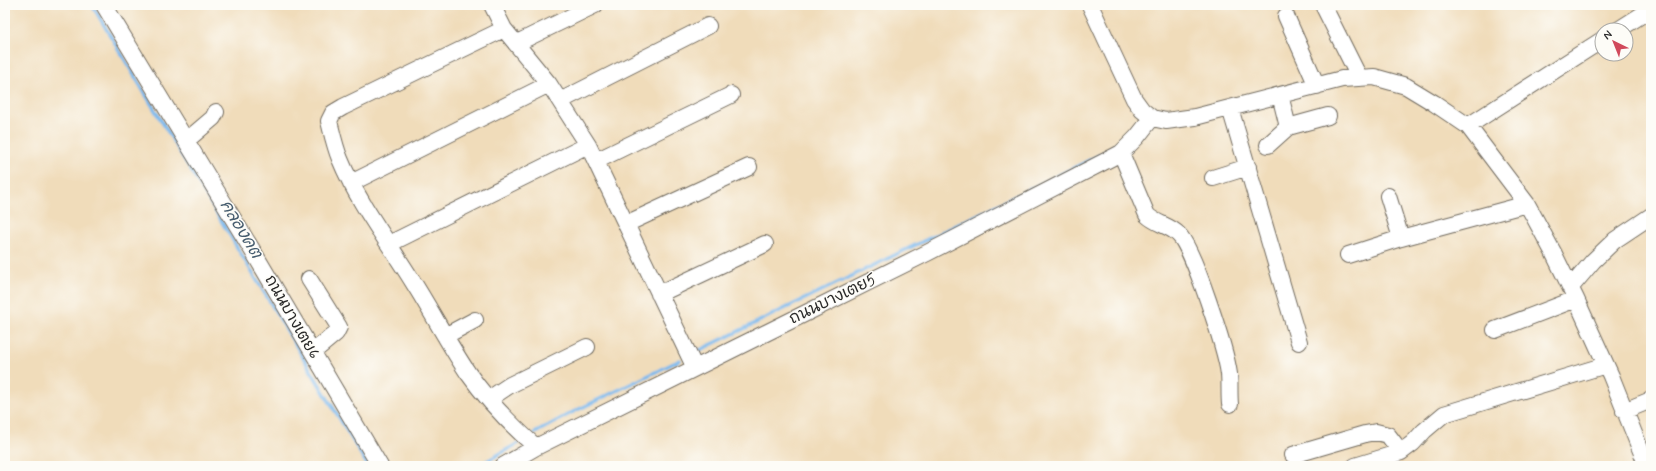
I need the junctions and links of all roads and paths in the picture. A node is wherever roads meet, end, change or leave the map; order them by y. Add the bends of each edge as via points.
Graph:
1 (104, 5) edge
2 (492, 5) edge
3 (595, 5) edge
4 (1090, 5) edge
5 (1323, 5) edge
6 (1651, 9) edge
7 (1286, 16) dead end
8 (1631, 22) edge
9 (708, 26) dead end
10 (504, 29) junction
11 (517, 43) junction
12 (1594, 45) edge
13 (1359, 77) junction
14 (549, 84) junction
15 (1317, 86) junction
16 (731, 95) dead end
17 (1280, 95) junction
18 (560, 101) junction
19 (1230, 108) junction
20 (216, 112) dead end
21 (1328, 116) dead end
22 (1152, 118) junction
23 (1468, 126) junction
24 (1288, 127) junction
25 (186, 141) junction
26 (588, 145) junction
27 (1268, 145) dead end
28 (1121, 154) junction
29 (596, 161) junction
30 (1248, 167) junction
31 (749, 168) dead end
32 (1213, 178) dead end
33 (351, 183) junction
34 (1388, 196) dead end
35 (1527, 204) junction
36 (1651, 216) edge
37 (626, 224) junction
38 (1401, 238) junction
39 (389, 244) junction
40 (764, 244) dead end
41 (1348, 255) dead end
42 (310, 279) dead end
43 (1574, 293) junction
44 (659, 294) junction
45 (475, 320) dead end
46 (1494, 330) dead end
47 (445, 336) junction
48 (1299, 342) dead end
49 (587, 347) dead end
50 (313, 352) junction
51 (1606, 364) junction
52 (695, 368) junction
53 (489, 399) junction
54 (1651, 400) edge
55 (1230, 404) dead end
56 (1624, 411) junction
57 (536, 447) junction
58 (1400, 452) junction
59 (1293, 455) dead end
60 (380, 466) edge
61 (504, 466) edge
62 (1355, 466) edge
63 (1647, 466) edge

1 - 25 street, ถนนบางเตย6
2 - 10 street
3 - 11 street
4 - 22 street via 1134,98 1142,110
5 - 13 street
6 - 8 street
7 - 15 street
9 - 18 street
10 - 11 street
10 - 33 street via 333,114 329,121 339,158
11 - 14 street
12 - 23 street
13 - 15 street
13 - 23 street via 1374,77 1406,86
14 - 18 street
14 - 33 street
15 - 17 street
16 - 29 street
17 - 19 street
17 - 24 street
18 - 26 street
19 - 22 street via 1166,121
19 - 30 street
20 - 25 street via 213,118
21 - 24 street
22 - 28 street, ถนนบางเตย5
23 - 35 street
24 - 27 street
25 - 50 street, ถนนบางเตย6
26 - 29 street
26 - 39 street
28 - 52 street, ถนนบางเตย5
28 - 55 street via 1147,215 1179,234 1196,267 1229,373
29 - 37 street
30 - 32 street
30 - 48 street
31 - 37 street
33 - 39 street
34 - 38 street
35 - 38 street
35 - 43 street
36 - 43 street via 1615,240 1593,261
37 - 44 street
38 - 41 street
39 - 47 street
40 - 44 street
42 - 50 street via 339,327 336,333
43 - 46 street
43 - 51 street
44 - 52 street
45 - 47 street
47 - 53 street via 469,374
49 - 53 street via 510,385
50 - 60 street, ถนนบางเตย6
51 - 56 street
51 - 58 street via 1444,414
52 - 57 street, ถนนบางเตย5
53 - 57 street via 513,427
54 - 56 street
56 - 63 street
57 - 61 street, ถนนบางเตย5
58 - 59 street via 1388,435 1376,432
58 - 62 street

